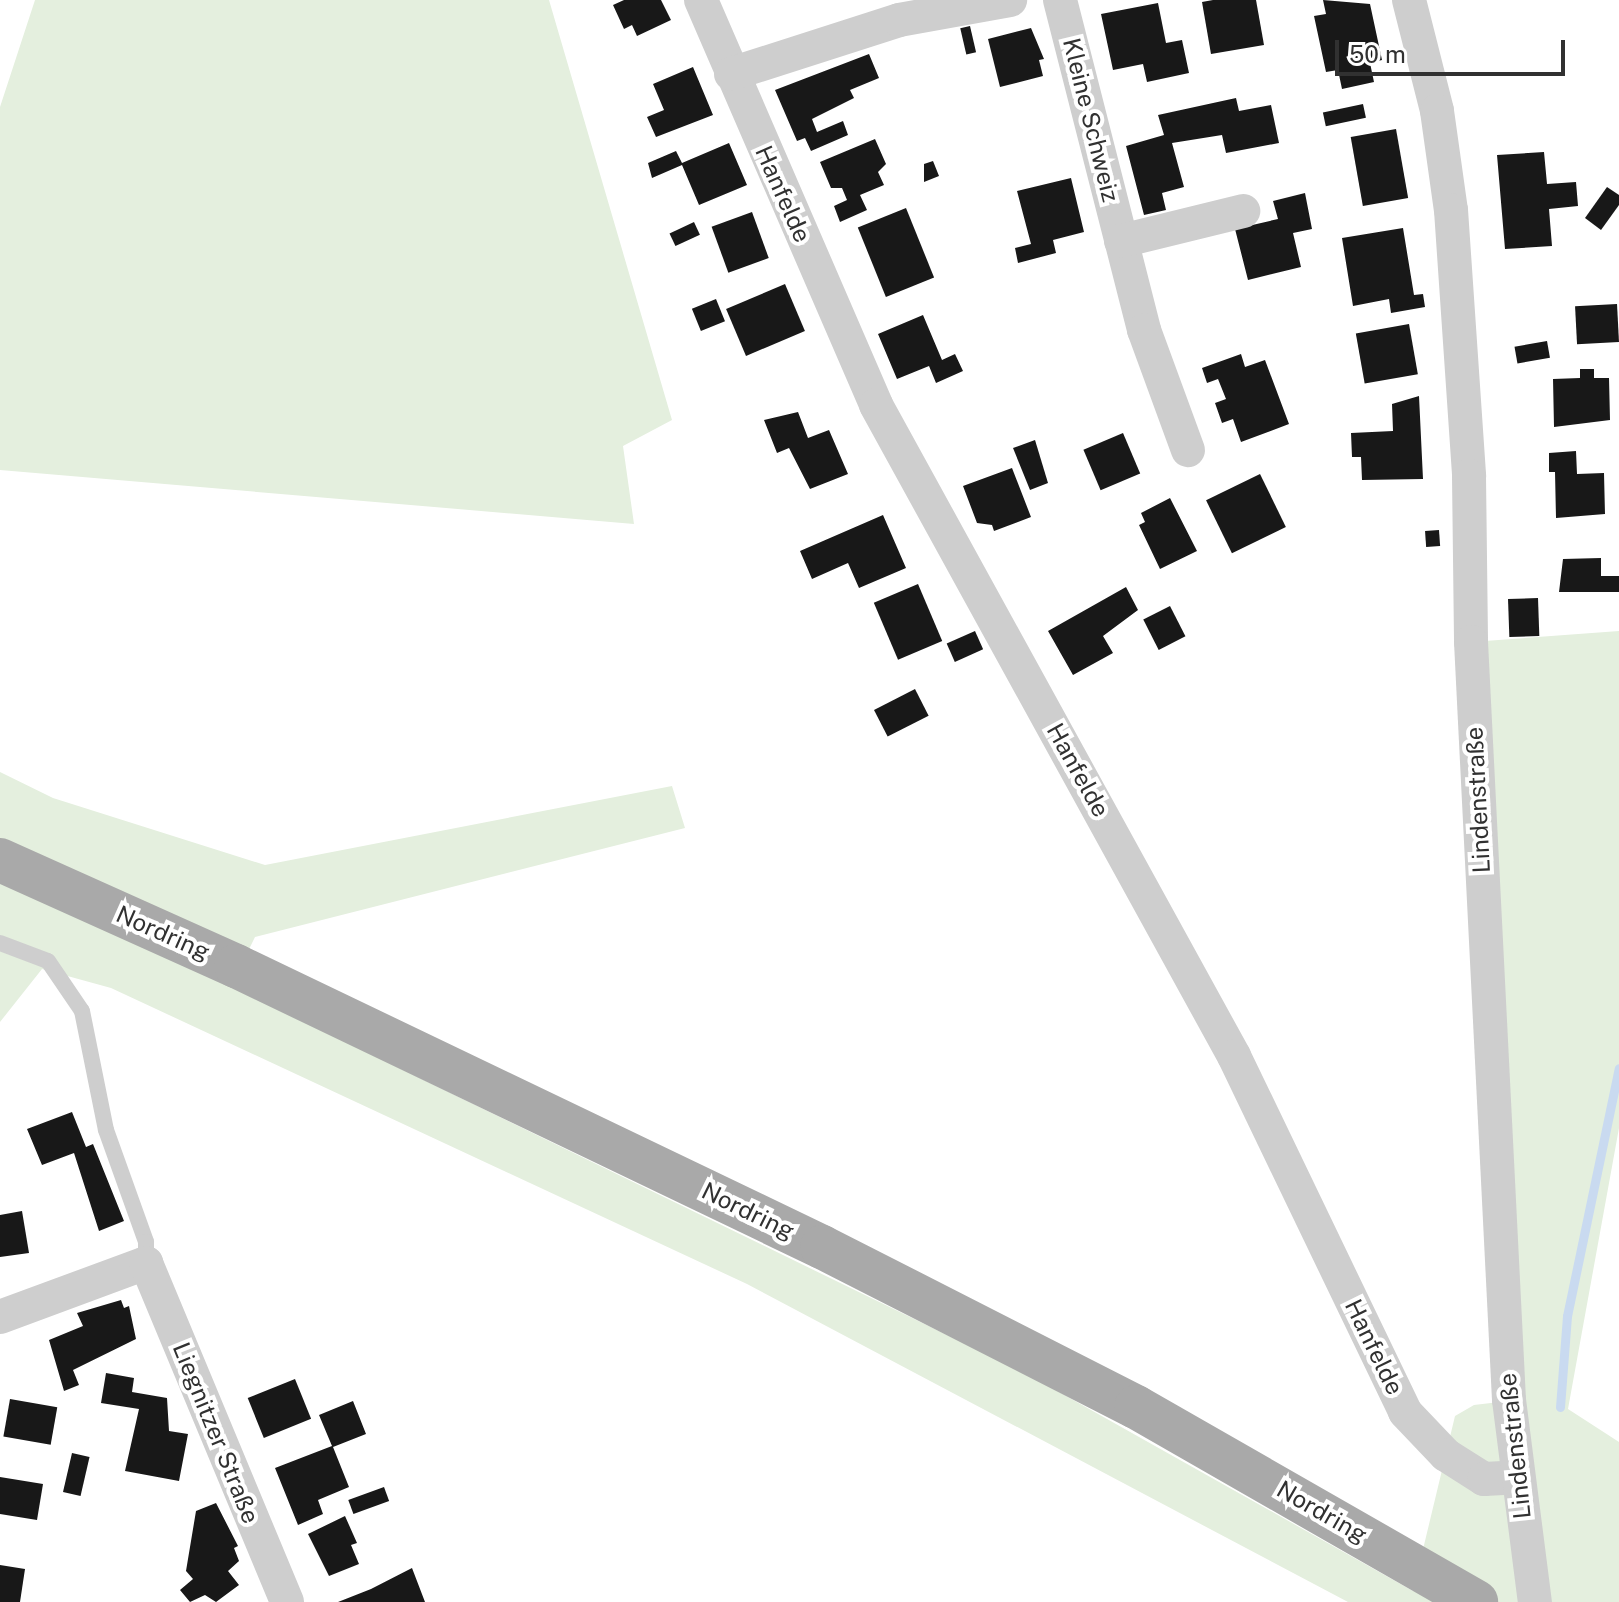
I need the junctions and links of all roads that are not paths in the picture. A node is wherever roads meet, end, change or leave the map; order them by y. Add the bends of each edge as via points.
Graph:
1 (701, 0) edge
2 (1060, 0) edge
3 (1409, 0) edge
4 (994, 1) edge
5 (731, 74) junction
6 (1243, 211) dead end
7 (1121, 241) junction
8 (1188, 450) dead end
9 (0, 860) edge
10 (0, 943) edge
11 (146, 1263) junction
12 (0, 1317) edge
13 (1518, 1477) junction
14 (287, 1602) edge
15 (1476, 1602) edge
16 (1535, 1602) edge

1 - 5 street, Hanfelde
2 - 7 street, Kleine Schweiz
3 - 13 street, Lindenstraße via 1437,111 1451,210 1469,476 1491,1085
4 - 5 street via 899,20
5 - 13 street, Hanfelde via 876,405 1234,1056 1405,1412 1446,1455 1484,1479
6 - 7 street
7 - 8 street, Kleine Schweiz via 1144,330
9 - 15 main road, Nordring via 236,966 822,1247 1136,1407
10 - 11 lane via 48,961 82,1011 106,1130 146,1242
11 - 12 street
11 - 14 street, Liegnitzer Straße
13 - 16 street, Lindenstraße

